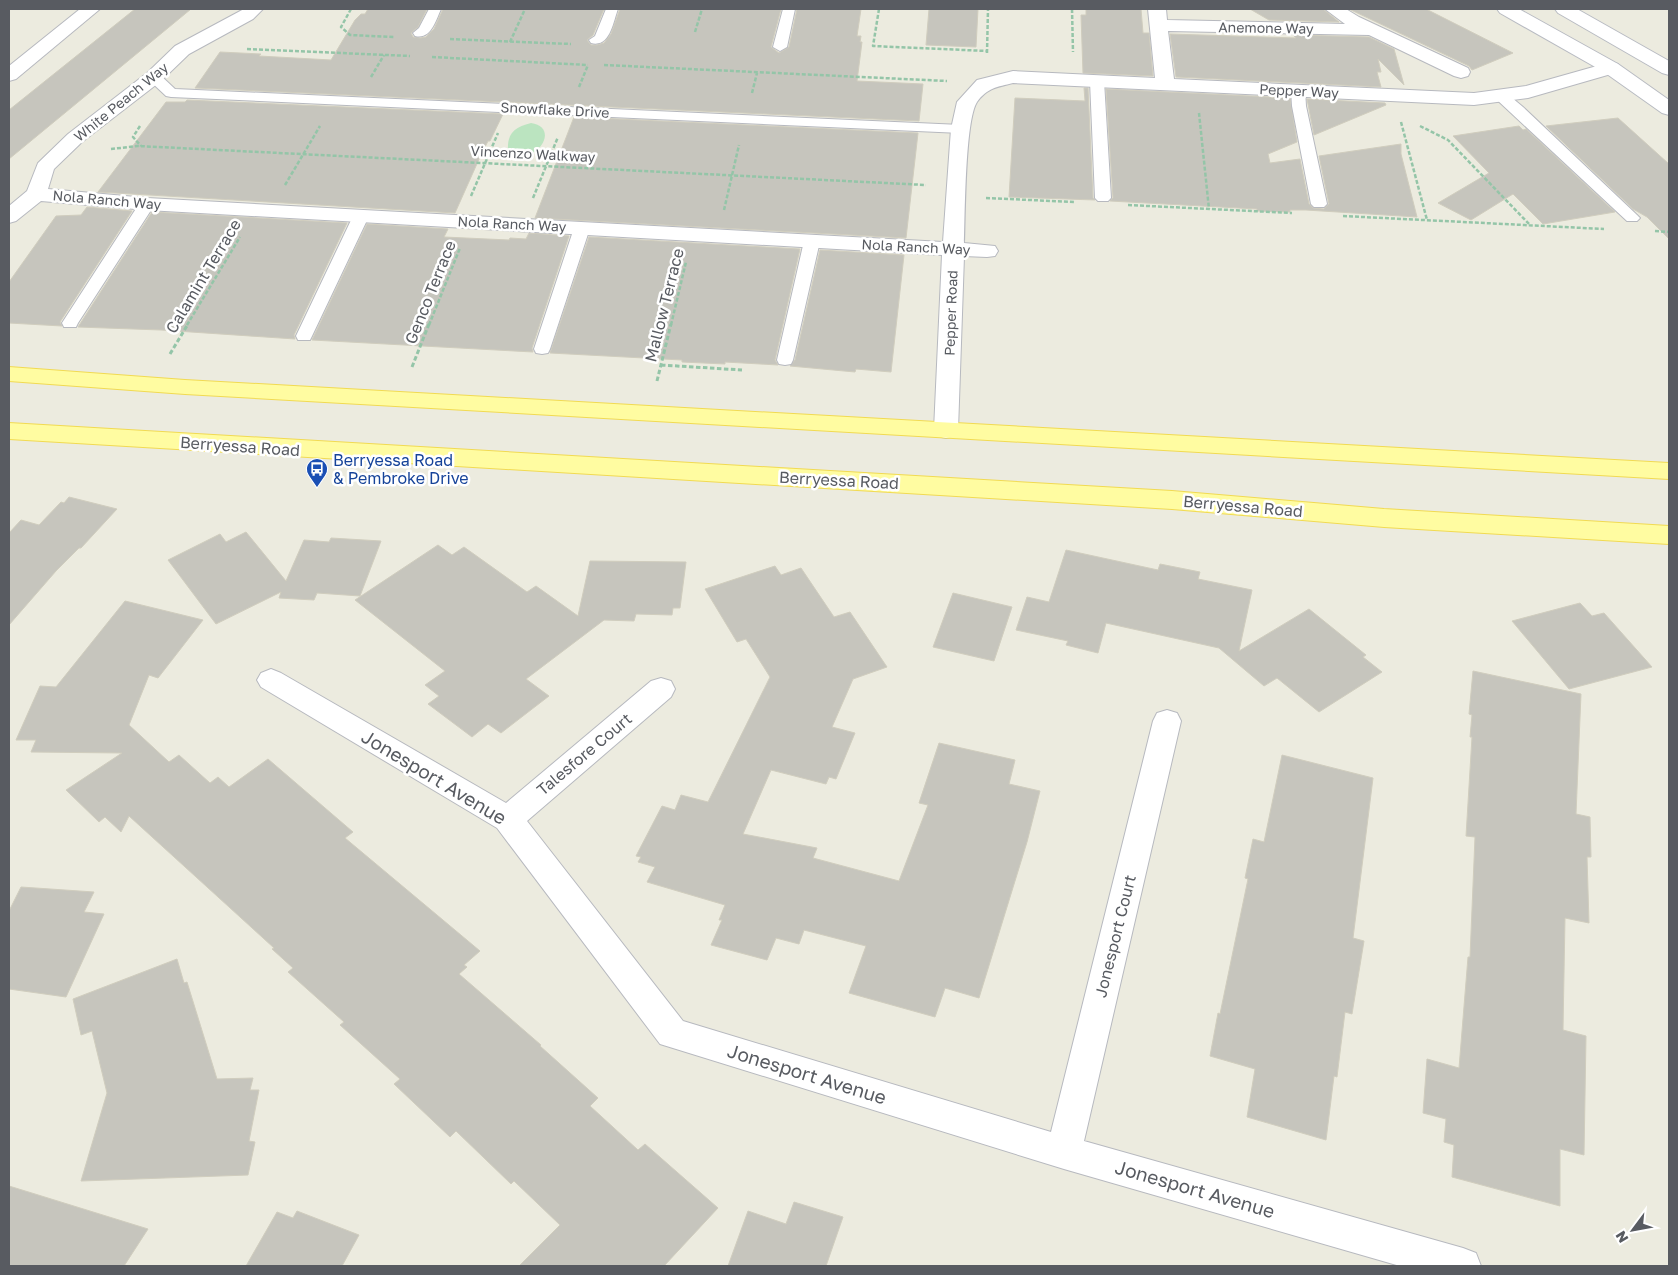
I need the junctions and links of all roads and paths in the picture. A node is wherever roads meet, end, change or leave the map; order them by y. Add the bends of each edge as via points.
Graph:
1 (91, 9) edge
2 (254, 9) edge
3 (351, 9) edge
4 (435, 9) edge
5 (525, 9) edge
6 (612, 9) edge
7 (702, 9) edge
8 (789, 9) edge
9 (878, 9) edge
10 (988, 9) edge
11 (1072, 9) edge
12 (1334, 9) edge
13 (1506, 9) edge
14 (1564, 9) edge
15 (1158, 17) edge
16 (1373, 30) junction
17 (695, 32) dead end
18 (420, 33) dead end
19 (398, 37) dead end
20 (445, 39) dead end
21 (596, 40) dead end
22 (510, 42) junction
23 (575, 44) dead end
24 (780, 47) dead end
25 (987, 51) junction
26 (1073, 56) dead end
27 (590, 58) dead end
28 (986, 58) dead end
29 (1611, 68) junction
30 (1669, 69) edge
31 (11, 72) edge
32 (1461, 72) dead end
33 (154, 77) junction
34 (1097, 81) junction
35 (984, 84) joint
36 (1165, 84) junction
37 (1669, 88) edge
38 (578, 89) dead end
39 (1298, 90) junction
40 (1500, 95) junction
41 (336, 100) junction
42 (508, 108) junction
43 (1669, 109) edge
44 (1198, 111) dead end
45 (1399, 114) dead end
46 (1414, 122) dead end
47 (561, 129) dead end
48 (961, 129) junction
49 (741, 137) dead end
50 (104, 154) dead end
51 (303, 154) junction
52 (486, 162) junction
53 (546, 165) junction
54 (732, 175) junction
55 (926, 185) dead end
56 (36, 194) junction
57 (1103, 198) dead end
58 (147, 204) junction
59 (467, 204) dead end
60 (1319, 204) dead end
61 (1209, 209) dead end
62 (263, 210) junction
63 (361, 216) junction
64 (9, 217) edge
65 (1632, 218) dead end
66 (1427, 220) dead end
67 (523, 225) junction
68 (1530, 225) dead end
69 (582, 228) junction
70 (693, 235) junction
71 (717, 236) junction
72 (812, 241) junction
73 (462, 243) dead end
74 (954, 248) junction
75 (987, 251) dead end
76 (70, 323) dead end
77 (304, 336) dead end
78 (542, 349) dead end
79 (170, 354) dead end
80 (785, 360) dead end
81 (661, 365) junction
82 (412, 367) dead end
83 (742, 370) dead end
84 (9, 374) edge
85 (657, 381) dead end
86 (946, 430) junction
87 (9, 431) edge
88 (1669, 471) edge
89 (1669, 534) edge
90 (271, 680) dead end
91 (661, 689) dead end
92 (1167, 721) dead end
93 (508, 819) junction
94 (1064, 1152) junction
95 (1464, 1266) edge

1 - 31 street
2 - 33 street, White Peach Way via 182,50
3 - 19 path via 341,27 350,35
4 - 18 lane
5 - 22 path
6 - 21 lane via 601,38
7 - 17 path
8 - 24 lane
9 - 25 path via 873,46
10 - 25 path
11 - 26 path
12 - 16 street, Anemone Way
13 - 29 street
14 - 30 street
15 - 16 street, Anemone Way
15 - 36 street
16 - 32 street, Anemone Way
20 - 22 path
22 - 23 path
25 - 28 path
27 - 38 path
29 - 37 street via 1641,74
29 - 40 street, Pepper Way via 1528,92
29 - 43 street
33 - 41 lane, Snowflake Drive via 172,92
33 - 56 street, White Peach Way via 76,138 45,167
34 - 35 street, Pepper Way via 1013,77
34 - 36 street, Pepper Way
34 - 57 lane
35 - 48 street, Pepper Road via 967,102
36 - 39 street, Pepper Way
39 - 40 street, Pepper Way via 1474,99
39 - 60 lane
40 - 65 lane
41 - 42 lane, Snowflake Drive
41 - 51 path, Calamint Terrace
42 - 48 lane, Snowflake Drive
42 - 52 path
44 - 61 path
45 - 66 path
46 - 68 path via 1448,140
47 - 53 path
48 - 74 street, Pepper Road
49 - 54 path
50 - 51 path, Vincenzo Walkway via 117,147 138,146
51 - 52 path, Vincenzo Walkway
51 - 62 path, Calamint Terrace
52 - 53 path, Vincenzo Walkway
52 - 59 path
53 - 54 path, Vincenzo Walkway
53 - 67 path
54 - 55 path, Vincenzo Walkway
54 - 71 path
56 - 58 street, Nola Ranch Way
56 - 64 street
58 - 62 street, Nola Ranch Way
58 - 76 lane
62 - 63 street, Nola Ranch Way
62 - 79 path, Calamint Terrace
63 - 67 street, Nola Ranch Way
63 - 77 lane
67 - 69 street, Nola Ranch Way
69 - 70 street, Nola Ranch Way
69 - 78 lane
70 - 71 street, Nola Ranch Way
70 - 81 path, Mallow Terrace
71 - 72 street, Nola Ranch Way
72 - 74 street, Nola Ranch Way
72 - 80 lane
73 - 82 path, Genco Terrace
74 - 75 street, Nola Ranch Way
74 - 86 street, Pepper Road
81 - 83 path
81 - 85 path, Mallow Terrace
84 - 86 main road via 194,388
86 - 88 main road
87 - 89 main road, Berryessa Road via 1172,500 1384,518
90 - 93 street, Jonesport Avenue
91 - 93 street, Talesfore Court
92 - 94 street, Jonesport Court
93 - 94 street, Jonesport Avenue via 672,1033
94 - 95 street, Jonesport Avenue

